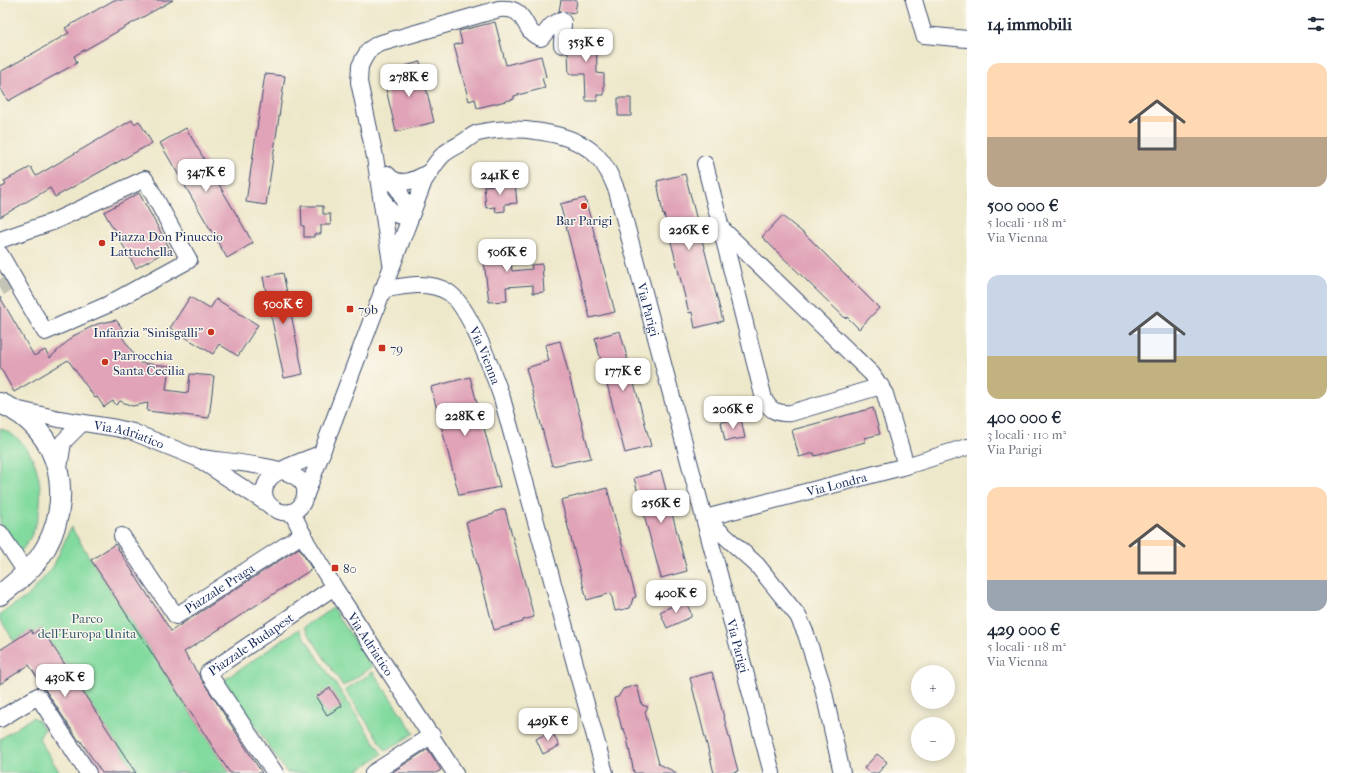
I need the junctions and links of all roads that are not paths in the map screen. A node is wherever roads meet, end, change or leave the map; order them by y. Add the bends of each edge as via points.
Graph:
1 (914, 0) edge
2 (967, 39) edge
3 (562, 45) dead end
4 (375, 157) junction
5 (704, 164) dead end
6 (432, 170) junction
7 (390, 177) junction
8 (380, 192) junction
9 (410, 216) junction
10 (721, 228) junction
11 (0, 240) edge
12 (0, 254) edge
13 (392, 265) junction
14 (382, 290) junction
15 (881, 386) junction
16 (8, 406) edge
17 (82, 423) junction
18 (962, 450) edge
19 (322, 453) junction
20 (196, 458) junction
21 (906, 466) junction
22 (58, 468) junction
23 (282, 470) junction
24 (304, 497) junction
25 (268, 504) junction
26 (292, 512) junction
27 (705, 518) junction
28 (0, 533) edge
29 (303, 534) junction
30 (122, 536) dead end
31 (26, 572) junction
32 (334, 587) junction
33 (0, 595) edge
34 (0, 719) edge
35 (432, 735) junction
36 (88, 773) edge
37 (275, 773) edge
38 (373, 773) edge
39 (455, 773) edge
40 (606, 773) edge
41 (772, 773) edge
42 (842, 773) edge

1 - 2 street via 924,35
3 - 4 street via 561,20 552,25 541,38 536,36 516,10 510,8 378,44 368,50 360,66 359,82
4 - 7 street
4 - 8 street
5 - 10 street
6 - 7 street via 408,182 399,182
6 - 9 street, Via Parigi via 424,181
6 - 27 street, Via Parigi via 444,154 477,133 518,129 573,140 597,156 611,175 617,191
7 - 9 street via 399,190
8 - 9 street via 391,213 399,217
8 - 13 street
9 - 13 street, Via Parigi
10 - 15 street via 872,374
10 - 15 street via 764,399 768,406 780,414 791,413
11 - 12 street via 52,222 145,179 189,260 107,305 45,332
13 - 14 street, Via Parigi
14 - 19 street
14 - 40 street, Via Vienna via 430,286 448,292 460,303 487,356 502,398
15 - 21 street via 890,408
16 - 17 street, Via Adriatico
16 - 22 street, Via Adriatico via 29,420 43,436
17 - 20 street, Via Adriatico via 133,432
17 - 22 street, Via Adriatico via 64,442
18 - 21 street, Via Londra
19 - 23 street
19 - 24 street
20 - 23 street, Via Adriatico
20 - 25 street, Via Adriatico
21 - 27 street, Via Londra
22 - 31 street, Via Adriatico via 61,491 59,511 52,534 39,557
23 - 24 street, Via Adriatico via 301,481 305,491
23 - 25 street via 270,478 267,484 265,491
24 - 26 street via 299,507
25 - 26 street, Via Adriatico via 278,512
26 - 29 street, Via Adriatico
27 - 41 street, Via Parigi
27 - 42 street via 757,565 798,616 822,684
28 - 31 street
29 - 30 street, Piazzale Praga via 176,616
29 - 32 street, Via Adriatico
31 - 33 street, Via Adriatico
32 - 35 street, Via Adriatico
32 - 37 street, Piazzale Budapest via 208,673
34 - 36 street via 38,696
35 - 38 street
35 - 39 street, Via Adriatico

